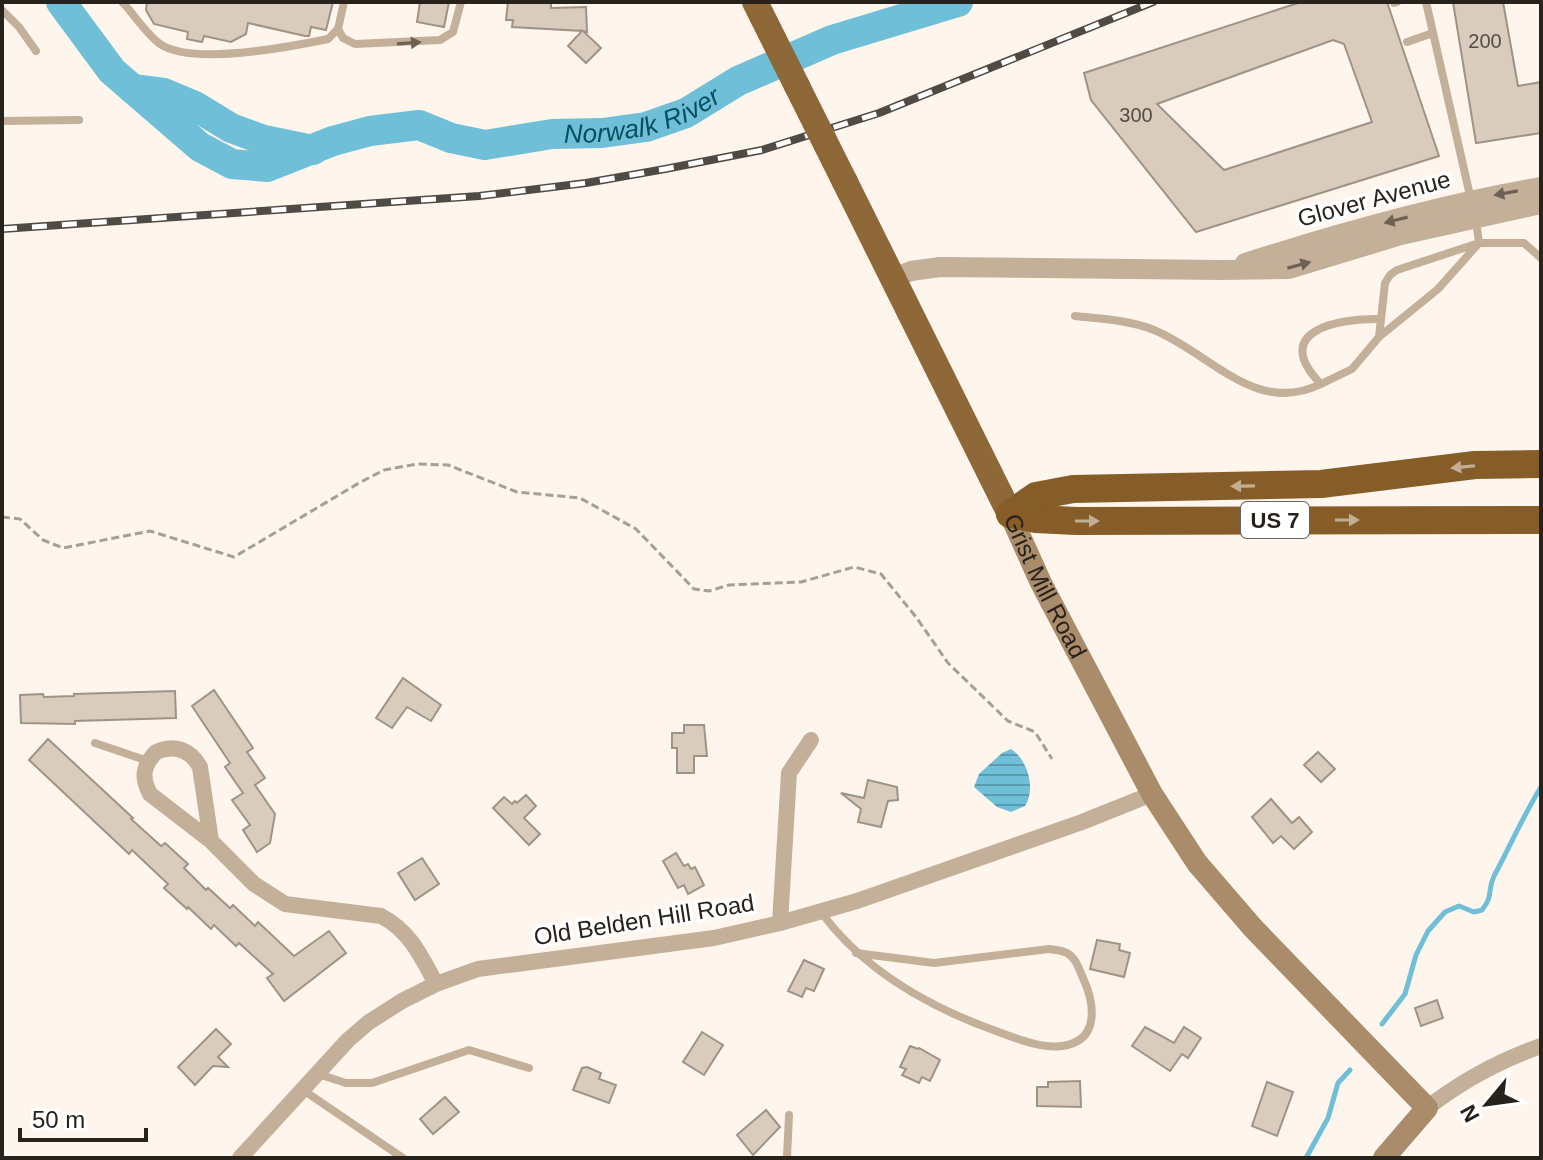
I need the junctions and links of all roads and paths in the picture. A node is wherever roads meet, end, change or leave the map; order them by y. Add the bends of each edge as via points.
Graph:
1 (122, 2) edge
2 (344, 2) edge
3 (461, 2) edge
4 (1426, 2) edge
5 (756, 4) edge
6 (2, 10) edge
7 (338, 29) junction
8 (1433, 33) junction
9 (1407, 42) dead end
10 (36, 51) dead end
11 (79, 120) dead end
12 (2, 121) edge
13 (1541, 187) edge
14 (1541, 204) edge
15 (1473, 209) junction
16 (1479, 243) junction
17 (1541, 258) edge
18 (893, 278) junction
19 (1075, 316) dead end
20 (1381, 319) junction
21 (1379, 337) junction
22 (1321, 384) junction
23 (1541, 464) edge
24 (1010, 514) junction
25 (2, 517) edge
26 (1541, 520) edge
27 (811, 740) dead end
28 (95, 743) dead end
29 (1052, 759) dead end
30 (148, 761) junction
31 (1152, 794) junction
32 (211, 841) junction
33 (821, 912) junction
34 (780, 923) junction
35 (856, 953) junction
36 (436, 984) junction
37 (1541, 1046) edge
38 (529, 1068) dead end
39 (317, 1074) junction
40 (303, 1090) junction
41 (1427, 1108) junction
42 (789, 1115) dead end
43 (240, 1158) edge
44 (403, 1158) edge
45 (787, 1158) edge
46 (1384, 1158) edge

1 - 7 lane via 159,43 179,53 256,51 328,39
2 - 7 lane
7 -> 3 lane via 355,44 440,40 453,32
4 - 8 lane
5 - 18 highway, Grist Mill Road, bridge
6 - 10 lane
8 - 9 lane
8 - 15 lane
11 - 12 lane
13 -> 15 street, Glover Avenue
14 - 15 street, Glover Avenue
15 - 16 lane
15 - 18 street, Glover Avenue via 1330,236 1222,270 940,267
16 - 17 lane via 1524,243
16 - 20 lane via 1390,275
16 - 21 lane via 1438,289
18 - 24 highway, Grist Mill Road
19 - 22 lane via 1152,329 1257,390 1285,395
20 - 21 lane
20 - 22 lane via 1330,325 1305,339 1302,356
21 - 22 lane via 1352,369
23 -> 24 highway, US 7 via 1475,465 1310,484 1073,489 1036,496
24 -> 26 highway, US 7 via 1076,521
24 - 31 main road, Grist Mill Road
25 - 29 path via 20,519 43,540 63,548 150,531 234,557 384,470 448,465 517,492 580,498 636,529 694,589 801,582 854,567 881,574 948,663 1008,721 1035,732
27 - 34 street via 789,773
28 - 30 lane
30 - 32 street via 144,776 150,794
30 - 32 street via 156,752 177,748 195,758
31 - 33 street, Old Belden Hill Road
31 - 41 main road, Grist Mill Road via 1214,885
32 - 36 street via 254,884 285,904 381,916 392,922 411,938
33 - 34 street, Old Belden Hill Road
33 - 35 lane
34 - 36 street, Old Belden Hill Road via 714,938 478,969
35 - 35 lane via 925,1001 1016,1038 1062,1046 1089,1028 1093,1012 1088,988 1066,952 1049,949 934,963
36 - 39 street, Old Belden Hill Road via 369,1022
37 - 41 street via 1475,1074
38 - 39 lane via 469,1050 372,1083 346,1083
39 - 40 street, Old Belden Hill Road
40 - 43 street, Old Belden Hill Road
40 - 44 lane
41 - 46 main road
42 - 45 lane

